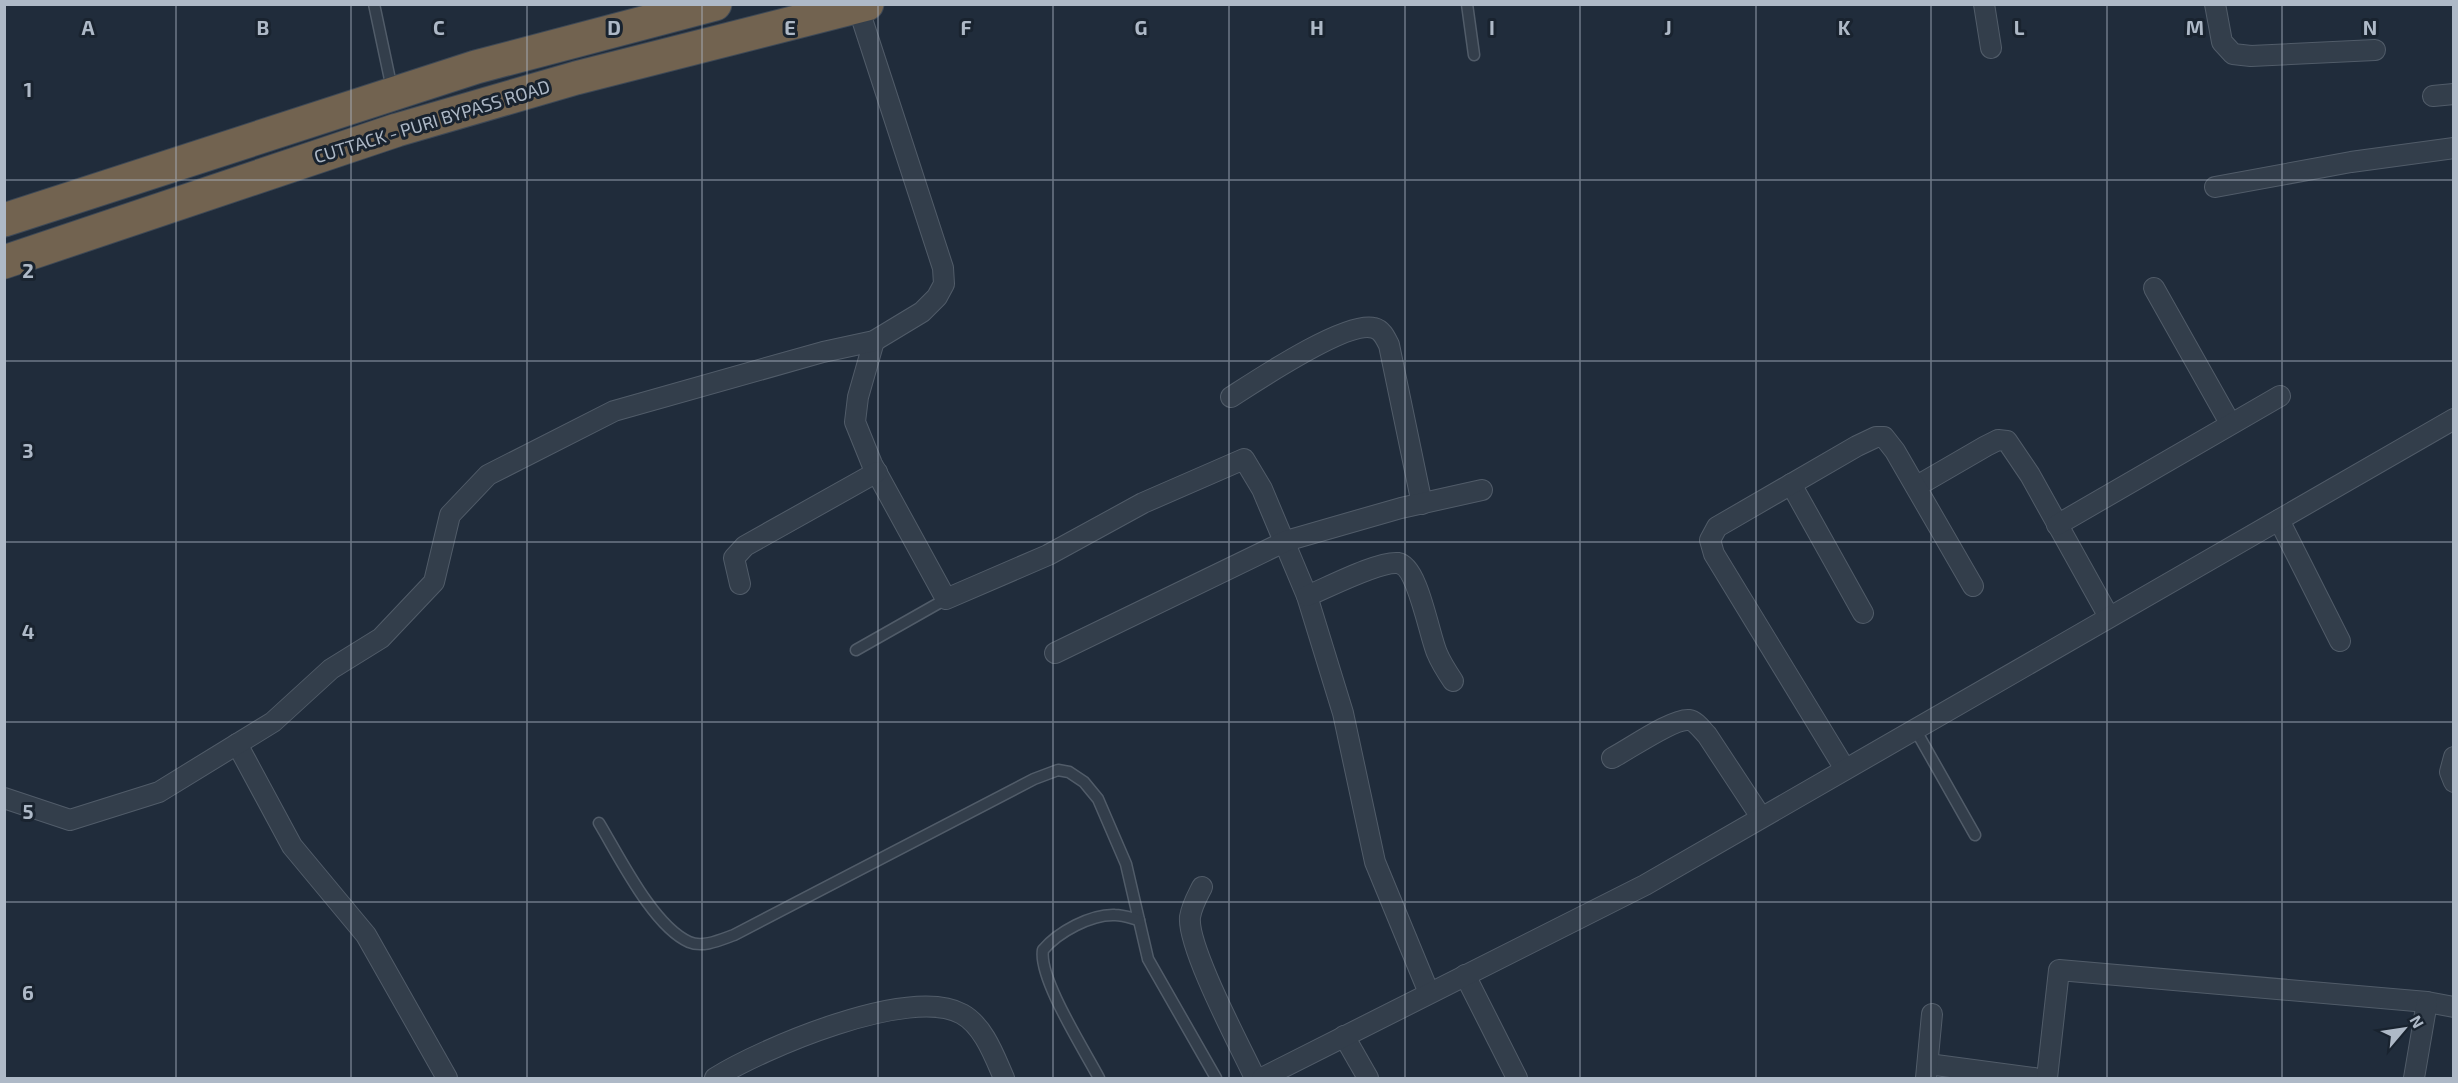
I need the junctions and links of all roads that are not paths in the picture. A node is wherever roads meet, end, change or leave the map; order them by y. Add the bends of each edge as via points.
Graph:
1 (374, 4) edge
2 (715, 4) edge
3 (1467, 4) edge
4 (1984, 4) edge
5 (2215, 4) edge
6 (862, 6) edge
7 (1991, 48) dead end
8 (2375, 50) dead end
9 (1474, 55) dead end
10 (393, 93) junction
11 (2454, 94) edge
12 (2433, 96) dead end
13 (2454, 148) edge
14 (2215, 187) dead end
15 (4, 220) edge
16 (4, 262) edge
17 (2154, 288) dead end
18 (874, 341) junction
19 (2280, 396) dead end
20 (1231, 397) dead end
21 (2454, 419) edge
22 (2230, 423) junction
23 (876, 472) junction
24 (1791, 484) junction
25 (1917, 486) junction
26 (1482, 490) dead end
27 (1422, 504) junction
28 (2279, 520) junction
29 (2057, 525) junction
30 (1286, 540) junction
31 (740, 584) dead end
32 (1973, 586) dead end
33 (1307, 596) junction
34 (946, 599) junction
35 (1863, 613) dead end
36 (2109, 617) junction
37 (2340, 641) dead end
38 (856, 650) dead end
39 (1055, 653) dead end
40 (1453, 681) dead end
41 (1915, 729) junction
42 (237, 744) junction
43 (1612, 758) dead end
44 (2454, 758) edge
45 (1845, 770) junction
46 (2454, 782) edge
47 (4, 798) edge
48 (1761, 817) junction
49 (599, 823) dead end
50 (1975, 835) dead end
51 (1202, 887) dead end
52 (1139, 920) junction
53 (1465, 975) junction
54 (1429, 993) junction
55 (2427, 1002) junction
56 (2454, 1007) edge
57 (1932, 1014) dead end
58 (1344, 1036) junction
59 (1927, 1071) edge
60 (447, 1078) edge
61 (715, 1078) edge
62 (1005, 1078) edge
63 (1099, 1078) edge
64 (1216, 1078) edge
65 (1255, 1078) edge
66 (1262, 1078) edge
67 (1368, 1078) edge
68 (1517, 1078) edge
69 (2034, 1078) edge
70 (2047, 1078) edge
71 (2414, 1078) edge

1 - 10 lane
2 - 10 highway, CUTTACK - PURI BYPASS ROAD via 572,40
3 - 9 lane
4 - 7 street
5 - 8 street via 2222,42 2233,54
6 - 16 highway, CUTTACK - PURI BYPASS ROAD via 576,78 397,130
6 - 18 street via 943,268 944,284 921,312
10 - 15 highway, CUTTACK - PURI BYPASS ROAD
11 - 12 street
13 - 14 street
17 - 22 street
18 - 23 street via 855,422
18 - 42 street via 614,411 488,475 450,515 434,582 427,590 381,638 331,669 273,722
19 - 22 street
20 - 27 street via 1295,356 1328,341 1360,328 1373,327 1382,332 1389,345
21 - 28 street
22 - 29 street
23 - 31 street via 745,546 734,558
23 - 34 street
24 - 25 street via 1857,446 1884,437
24 - 35 street
24 - 45 street via 1717,527 1710,540 1714,554
25 - 29 street via 1986,446 1998,440 2007,441 2016,450
25 - 32 street
26 - 27 street
27 - 30 street
28 - 36 street
28 - 37 street
29 - 36 street
30 - 33 street
30 - 34 street via 1244,459 1143,503 1048,555
30 - 39 street
33 - 40 street via 1379,566 1405,566 1417,587 1437,655
33 - 54 street via 1343,713 1375,862
34 - 38 lane
36 - 41 street
41 - 45 street
41 - 50 lane
42 - 47 street via 159,792 70,820
42 - 60 street via 292,846 366,934
43 - 48 street via 1674,724 1689,720 1707,735
44 - 46 street via 2450,772
45 - 48 street
48 - 53 street via 1645,885
49 - 52 lane via 640,893 671,930 690,943 710,944 1058,770 1084,782 1098,799 1126,864
51 - 65 street via 1190,919 1194,945
52 - 63 lane via 1115,915 1099,917 1064,932 1043,950 1041,961 1050,984
52 - 64 lane via 1148,959
53 - 54 street
53 - 68 street
54 - 58 street
55 - 56 street
55 - 70 street via 2059,970
55 - 71 street
57 - 59 street
58 - 66 street
58 - 67 street
59 - 69 street
61 - 62 street via 816,1030 894,1009 939,1008 962,1014 977,1027

